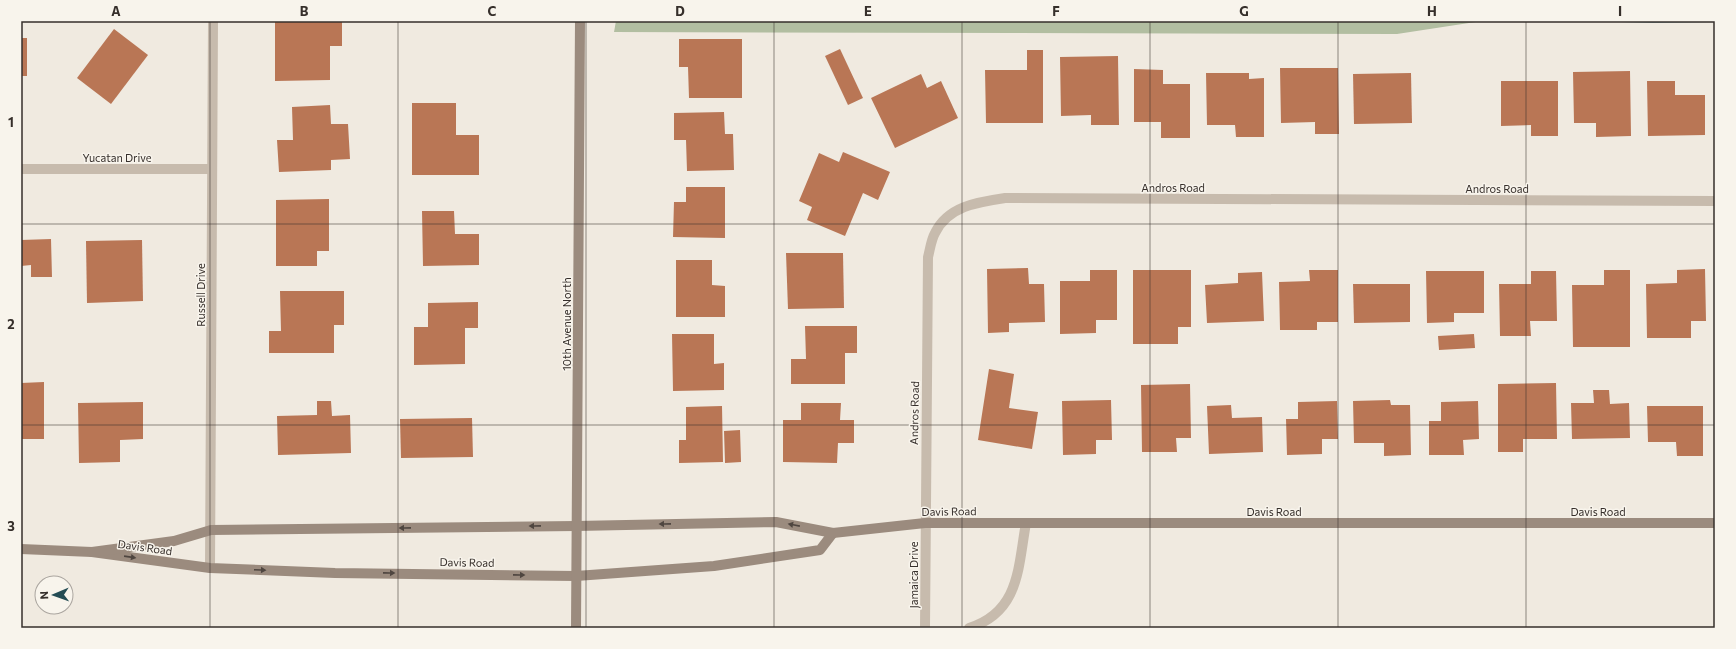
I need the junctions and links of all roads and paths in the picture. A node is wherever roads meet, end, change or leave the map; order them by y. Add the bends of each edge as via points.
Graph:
1 (213, 21) edge
2 (580, 21) edge
3 (21, 168) edge
4 (212, 169) junction
5 (1715, 201) edge
6 (925, 523) junction
7 (1026, 523) junction
8 (1715, 523) edge
9 (576, 526) junction
10 (211, 530) junction
11 (833, 533) junction
12 (21, 549) edge
13 (92, 552) junction
14 (210, 568) junction
15 (576, 576) junction
16 (576, 628) edge
17 (925, 628) edge
18 (969, 628) edge

1 - 4 street, Russell Drive
2 - 9 street, 10th Avenue North
3 - 4 street, Yucatan Drive
4 - 10 street, Russell Drive
5 - 6 street, Andros Road via 1005,198 972,203 947,215 935,233 928,257
6 - 7 street, Davis Road
6 - 11 street, Davis Road
6 - 17 street, Jamaica Drive
7 - 8 street, Davis Road
7 - 18 street via 1014,589 995,615 980,625
9 -> 10 street, Davis Road
11 -> 9 street, Davis Road via 776,522
9 - 15 street, 10th Avenue North
10 - 13 street, Davis Road via 174,541
10 - 14 street, Russell Drive
11 - 15 street, Davis Road via 820,550 714,566
12 - 13 street, Davis Road
13 -> 14 street, Davis Road
14 -> 15 street, Davis Road via 335,573
15 - 16 street, 10th Avenue North

